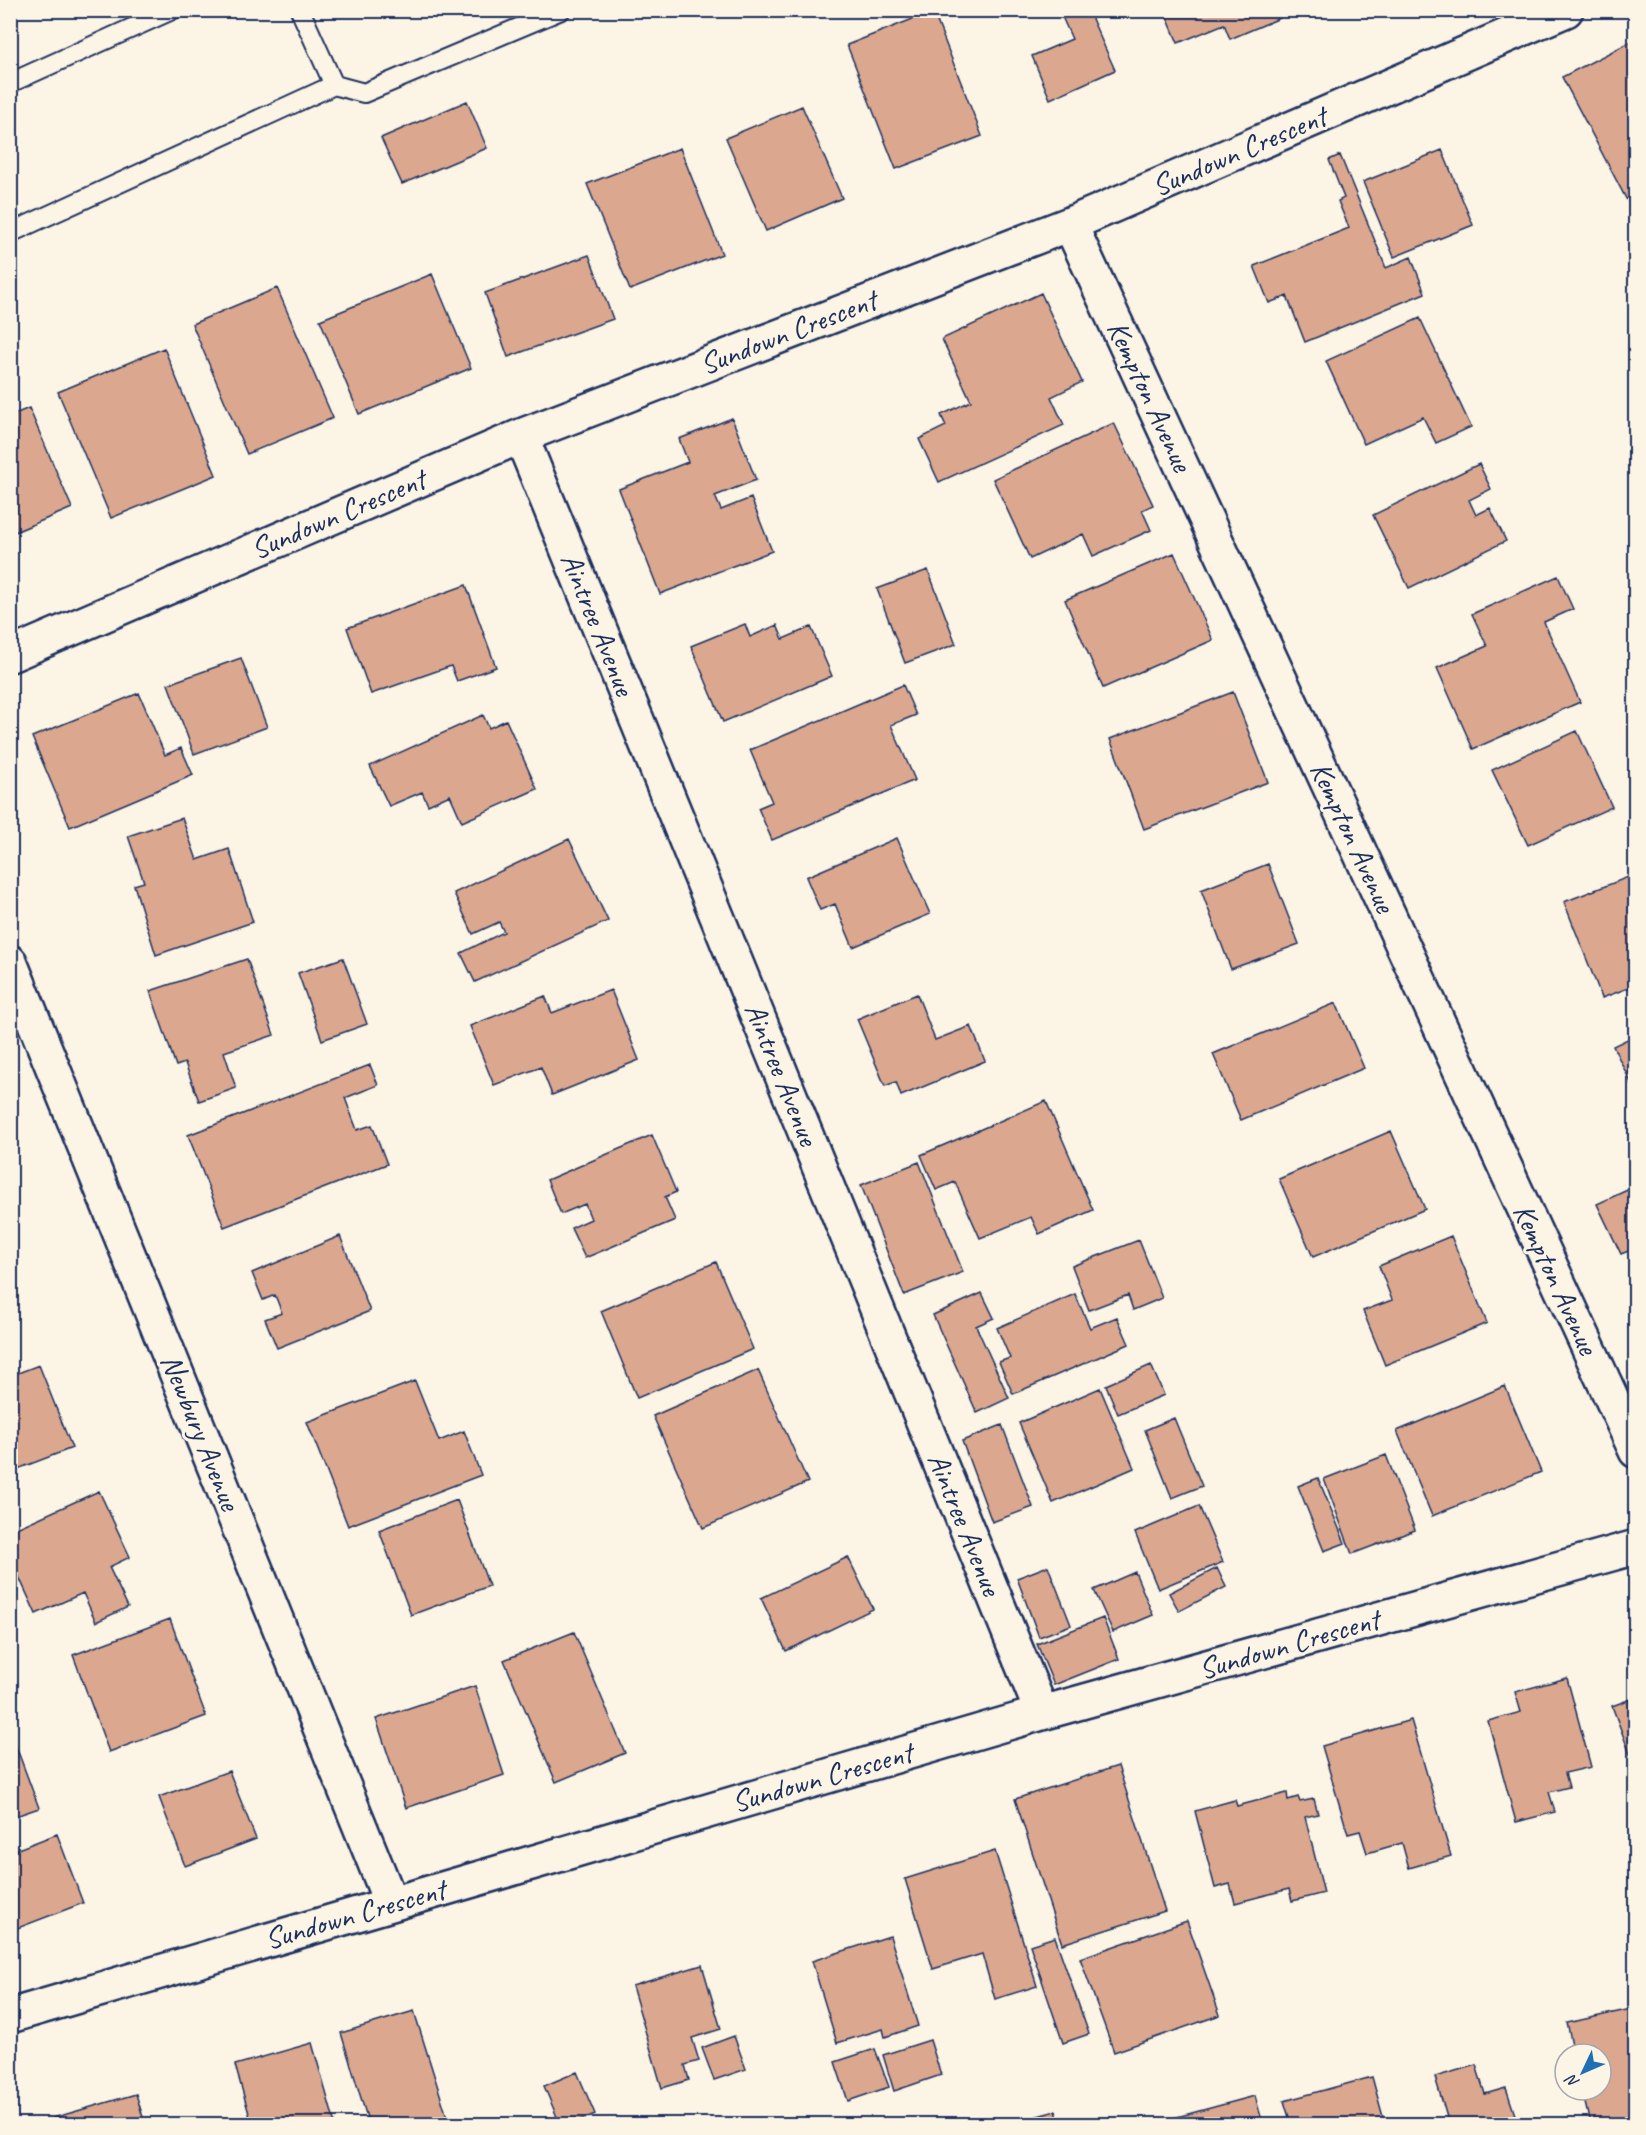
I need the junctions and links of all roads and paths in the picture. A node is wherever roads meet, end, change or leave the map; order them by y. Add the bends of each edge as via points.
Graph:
1 (172, 10) edge
2 (300, 10) edge
3 (561, 10) edge
4 (1566, 10) edge
5 (10, 83) edge
6 (334, 85) junction
7 (1070, 224) junction
8 (10, 233) edge
9 (521, 435) junction
10 (10, 655) edge
11 (10, 962) edge
12 (1635, 1451) edge
13 (1635, 1547) edge
14 (1042, 1713) junction
15 (391, 1903) junction
16 (10, 2016) edge

1 - 5 lane
2 - 6 lane
3 - 6 lane via 364,93
4 - 7 street, Sundown Crescent
6 - 8 lane
7 - 9 street, Sundown Crescent
7 - 12 street, Kempton Avenue
9 - 10 street, Sundown Crescent
9 - 14 street, Aintree Avenue
11 - 15 street, Newbury Avenue
13 - 14 street, Sundown Crescent
14 - 15 street, Sundown Crescent
15 - 16 street, Sundown Crescent

